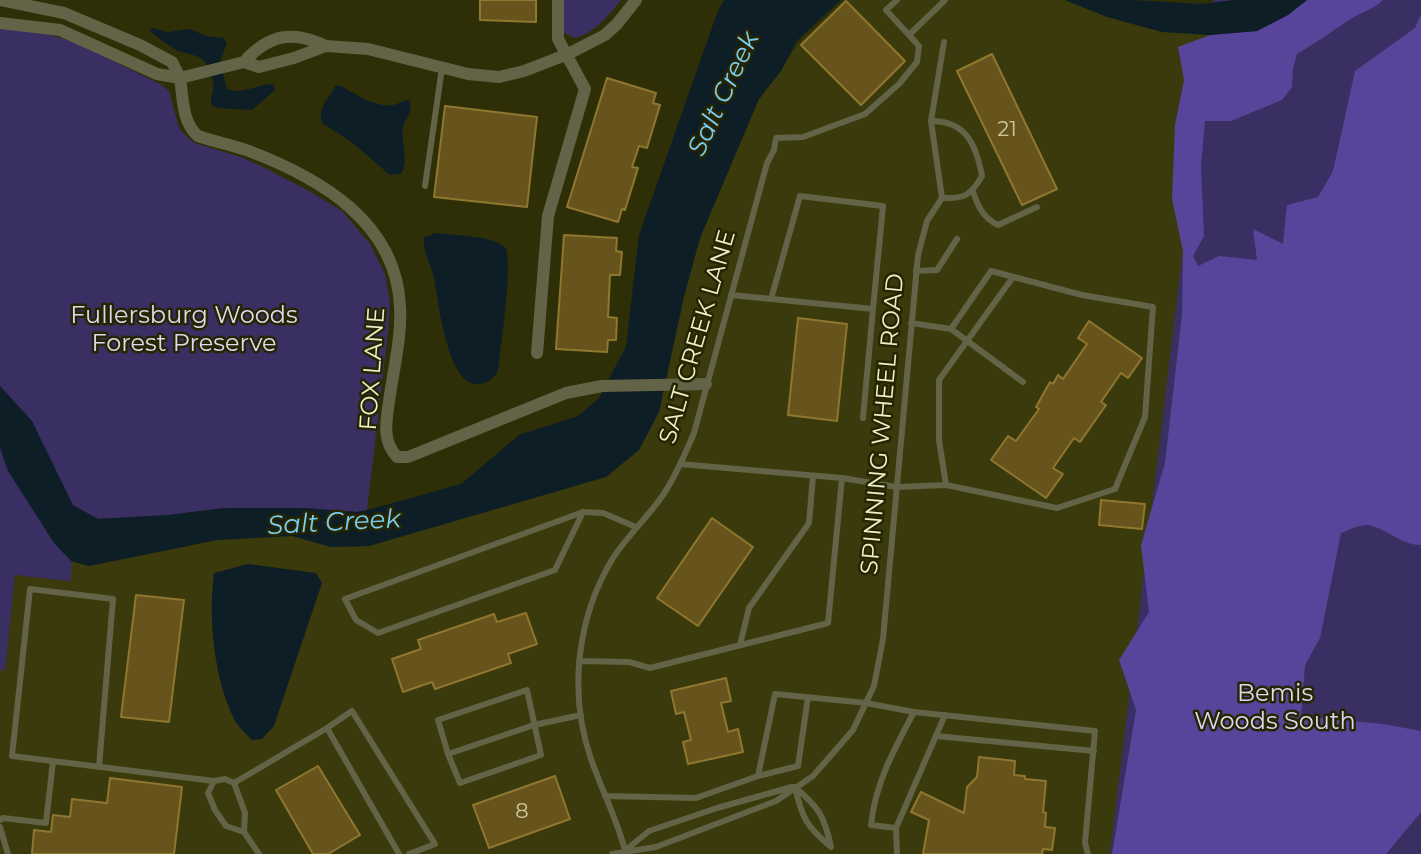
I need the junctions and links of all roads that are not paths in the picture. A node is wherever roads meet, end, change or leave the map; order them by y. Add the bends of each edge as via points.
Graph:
1 (0, 0) edge
2 (558, 0) edge
3 (636, 0) edge
4 (897, 0) edge
5 (945, 0) edge
6 (0, 23) edge
7 (909, 35) junction
8 (944, 42) dead end
9 (326, 46) junction
10 (568, 54) junction
11 (244, 62) junction
12 (442, 68) junction
13 (180, 78) junction
14 (932, 121) junction
15 (425, 186) dead end
16 (973, 192) junction
17 (942, 198) junction
18 (1037, 207) dead end
19 (957, 240) dead end
20 (916, 271) junction
21 (1013, 277) junction
22 (731, 295) junction
23 (771, 299) junction
24 (873, 309) junction
25 (911, 323) junction
26 (951, 329) junction
27 (968, 342) junction
28 (537, 353) dead end
29 (1023, 382) dead end
30 (706, 384) junction
31 (863, 418) dead end
32 (680, 464) junction
33 (813, 475) junction
34 (842, 478) junction
35 (946, 485) junction
36 (896, 487) junction
37 (583, 512) junction
38 (636, 527) junction
39 (740, 645) junction
40 (579, 661) junction
41 (808, 698) junction
42 (866, 703) junction
43 (914, 712) junction
44 (581, 715) junction
45 (945, 715) junction
46 (534, 724) junction
47 (327, 728) junction
48 (936, 736) junction
49 (1094, 751) junction
50 (448, 754) junction
51 (53, 761) junction
52 (99, 767) junction
53 (758, 776) junction
54 (214, 781) junction
55 (234, 783) junction
56 (795, 787) junction
57 (605, 796) junction
58 (0, 820) edge
59 (0, 827) edge
60 (896, 828) junction
61 (244, 832) junction
62 (831, 847) junction
63 (626, 853) edge
64 (8, 854) edge
65 (259, 854) edge
66 (398, 854) edge
67 (409, 854) edge
68 (612, 854) edge
69 (838, 854) edge
70 (897, 854) edge
71 (1088, 854) edge

1 - 13 street via 64,13 140,45 172,62
2 - 10 street via 558,39
3 - 10 street via 605,35
4 - 7 lane via 886,10
5 - 7 lane
6 - 13 street via 60,30 158,74
7 - 22 lane, SALT CREEK LANE via 919,46 917,62 900,84 865,114 803,137 776,138
8 - 14 lane
9 - 11 street via 259,67
9 - 11 street via 293,35 256,48
9 - 12 street via 368,50
10 - 12 street via 499,77
10 - 28 street via 585,89 548,216
11 - 13 street
12 - 15 lane
13 - 30 street, FOX LANE via 191,130 251,152 332,193 367,221 381,244 396,279 400,308 386,432 397,457 408,457 566,393 602,386
14 - 16 lane via 960,127 968,140 982,176
14 - 17 lane
16 - 17 lane via 957,199
16 - 18 lane via 988,220 998,225
17 - 20 lane, SPINNING WHEEL ROAD via 927,221
19 - 20 lane via 937,270
20 - 25 lane, SPINNING WHEEL ROAD
21 - 26 lane via 991,271
21 - 27 lane
21 - 35 lane via 1153,307 1144,416 1115,489 1058,508
22 - 23 lane
22 - 30 lane, SALT CREEK LANE
23 - 24 lane
23 - 24 lane via 800,196 884,206
24 - 31 lane
25 - 26 lane
25 - 36 lane, SPINNING WHEEL ROAD
26 - 27 lane
27 - 29 lane
27 - 35 lane via 939,380 939,440
30 - 32 lane, SALT CREEK LANE via 694,433
32 - 33 lane
32 - 38 lane, SALT CREEK LANE via 662,496
33 - 34 lane
33 - 39 lane via 809,523 749,608
34 - 36 lane
34 - 39 lane via 828,623
35 - 36 lane
36 - 42 lane, SPINNING WHEEL ROAD via 883,639
37 - 37 lane via 408,576 345,599 356,620 377,633 555,570
37 - 38 lane via 603,513
38 - 40 lane, SALT CREEK LANE via 612,560 594,598
39 - 40 lane via 650,668 629,662
40 - 44 lane, SALT CREEK LANE
41 - 42 lane
41 - 53 lane via 798,766
41 - 53 lane via 775,694
42 - 43 lane
42 - 56 lane, SPINNING WHEEL ROAD via 853,730 813,776
43 - 45 lane
43 - 60 lane via 873,799 871,825
44 - 46 lane
44 - 57 lane, SALT CREEK LANE
45 - 48 lane
45 - 49 lane via 1095,731
46 - 50 lane
46 - 50 lane via 541,755 484,775 460,783
46 - 50 lane via 527,690 438,720
47 - 55 lane
47 - 66 lane
47 - 67 lane via 352,711 435,844
48 - 49 lane
48 - 60 lane
49 - 71 lane via 1085,843
51 - 52 lane
51 - 52 lane via 12,756 30,589 113,599
51 - 58 lane via 46,823
52 - 54 lane
53 - 57 lane via 696,798
54 - 55 lane
54 - 61 lane via 208,793 215,810 226,826
55 - 61 lane via 243,801
56 - 62 lane via 825,821
56 - 62 lane via 810,829
56 - 63 lane, SPINNING WHEEL ROAD via 776,802 656,847
56 - 63 lane, SPINNING WHEEL ROAD via 649,831
57 - 63 lane, SALT CREEK LANE
59 - 64 lane
60 - 70 lane
61 - 65 lane
62 - 69 lane
63 - 68 lane, SPINNING WHEEL ROAD

